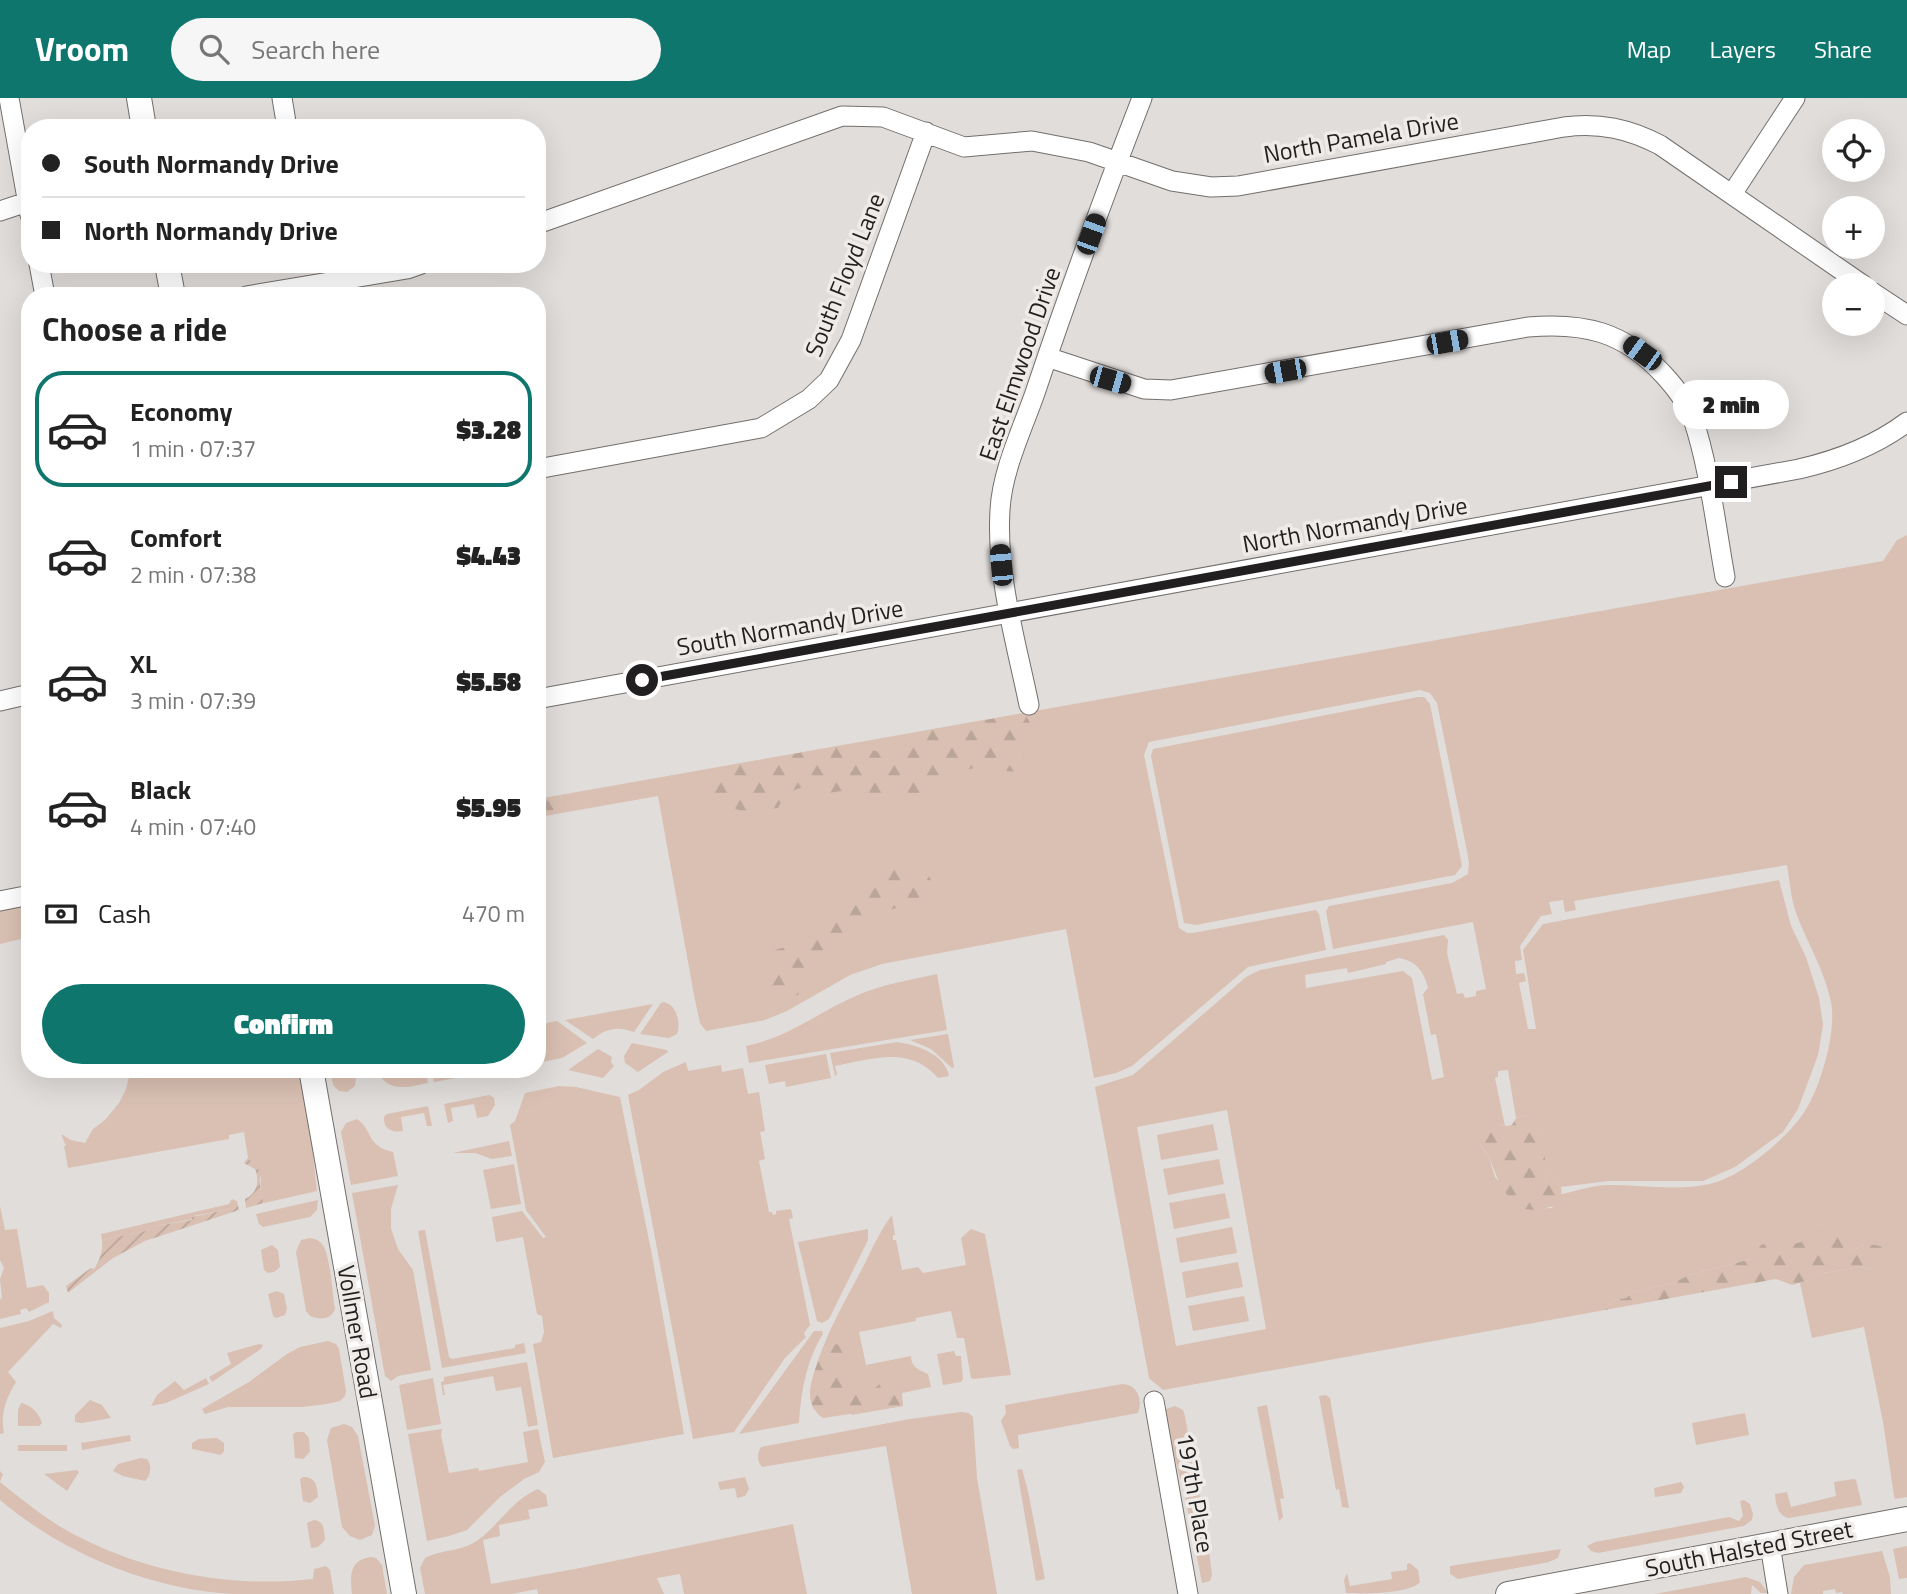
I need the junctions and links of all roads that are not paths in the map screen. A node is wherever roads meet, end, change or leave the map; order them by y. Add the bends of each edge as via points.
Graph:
1 (9, 98) edge
2 (139, 98) edge
3 (284, 98) edge
4 (1142, 98) edge
5 (1795, 98) edge
6 (142, 119) edge
7 (286, 119) edge
8 (926, 132) junction
9 (1118, 161) junction
10 (21, 165) edge
11 (1732, 194) junction
12 (21, 210) edge
13 (0, 211) edge
14 (546, 221) edge
15 (390, 273) edge
16 (1846, 273) edge
17 (329, 287) edge
18 (1885, 301) edge
19 (1907, 315) edge
20 (1047, 357) junction
21 (1907, 422) edge
22 (546, 467) edge
23 (1709, 486) junction
24 (1725, 577) dead end
25 (1010, 613) junction
26 (21, 696) edge
27 (546, 697) edge
28 (0, 701) edge
29 (1029, 705) dead end
30 (21, 897) edge
31 (0, 901) edge
32 (312, 1078) edge
33 (1154, 1401) dead end
34 (1907, 1519) edge
35 (1770, 1545) junction
36 (404, 1594) edge
37 (1188, 1594) edge
38 (1508, 1594) edge
39 (1779, 1594) edge

1 - 10 street
2 - 6 main road
3 - 7 street
4 - 9 street, East Elmwood Drive
5 - 11 street
8 - 9 street, North Pamela Drive via 964,147 1032,141
8 - 14 street, North Pamela Drive via 868,115 827,119
8 - 22 street, South Floyd Lane via 851,340 828,380 809,399 761,428
9 - 11 street, North Pamela Drive via 1172,181 1225,187 1564,127 1605,125 1660,145
9 - 20 street, East Elmwood Drive
11 - 16 street, North Pamela Drive
12 - 13 street
15 - 17 street
18 - 19 street
20 - 23 street via 1144,389 1171,390 1528,327 1585,328 1629,344 1672,384 1693,418
20 - 25 street, East Elmwood Drive via 1000,506 1001,565
21 - 23 street, North Normandy Drive via 1863,449 1824,464
23 - 24 street
23 - 25 street, North Normandy Drive
25 - 27 street, South Normandy Drive
25 - 29 street, East Elmwood Drive
26 - 28 street
30 - 31 street
32 - 36 main road, Vollmer Road
33 - 37 street, 197th Place
34 - 35 main road, South Halsted Street
35 - 38 main road, South Halsted Street
35 - 39 street

